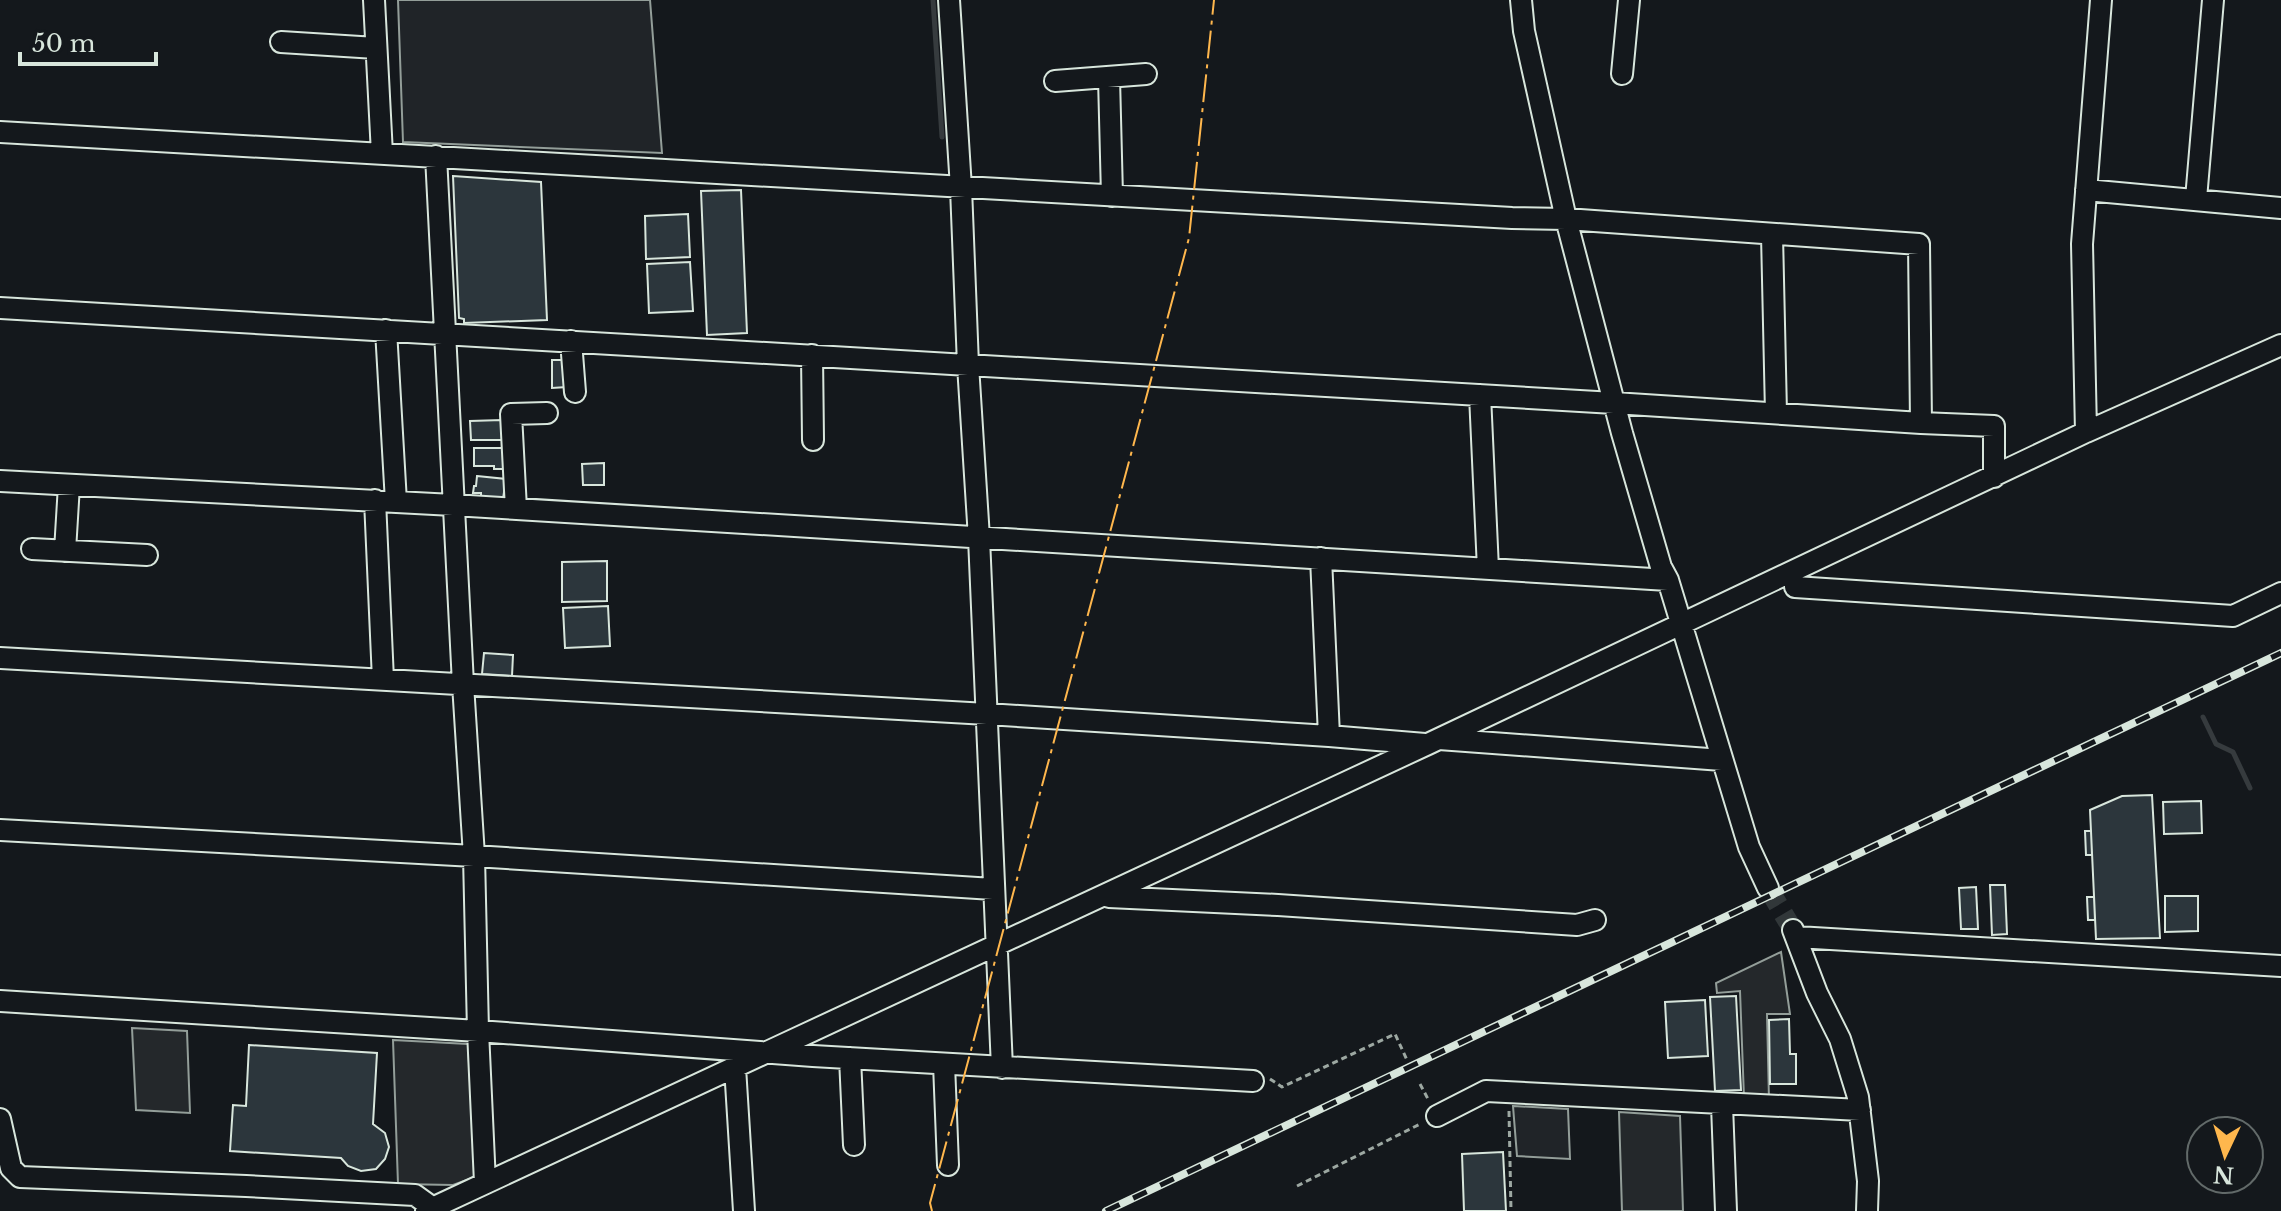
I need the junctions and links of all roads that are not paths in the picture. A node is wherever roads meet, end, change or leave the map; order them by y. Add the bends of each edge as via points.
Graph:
1 (374, 0) edge
2 (949, 0) edge
3 (1521, 0) edge
4 (1629, 0) edge
5 (2101, 0) edge
6 (2213, 0) edge
7 (281, 42) dead end
8 (376, 48) junction
9 (1146, 74) dead end
10 (1622, 74) dead end
11 (1109, 78) junction
12 (1055, 81) dead end
13 (0, 132) edge
14 (382, 154) junction
15 (436, 156) junction
16 (961, 188) junction
17 (2086, 190) junction
18 (1112, 196) junction
19 (2196, 199) junction
20 (2281, 208) edge
21 (1566, 219) junction
22 (1772, 235) junction
23 (0, 308) edge
24 (386, 330) junction
25 (446, 333) junction
26 (571, 341) junction
27 (2281, 347) edge
28 (812, 355) junction
29 (968, 365) junction
30 (575, 392) dead end
31 (1480, 395) junction
32 (1614, 403) junction
33 (547, 413) dead end
34 (1776, 413) junction
35 (1921, 423) junction
36 (2086, 432) junction
37 (813, 440) dead end
38 (1994, 477) junction
39 (0, 481) edge
40 (69, 485) junction
41 (375, 500) junction
42 (396, 502) junction
43 (453, 505) junction
44 (516, 509) junction
45 (979, 538) junction
46 (32, 549) dead end
47 (65, 551) junction
48 (147, 555) dead end
49 (1321, 558) junction
50 (1488, 569) junction
51 (1668, 580) junction
52 (1795, 587) dead end
53 (2281, 593) edge
54 (1681, 624) junction
55 (0, 658) edge
56 (383, 680) junction
57 (463, 684) junction
58 (987, 714) junction
59 (1329, 736) junction
60 (1432, 742) junction
61 (1722, 760) junction
62 (0, 830) edge
63 (474, 856) junction
64 (1768, 888) tunnel mouth
65 (993, 889) junction
66 (1104, 896) junction
67 (1595, 920) dead end
68 (997, 947) junction
69 (2281, 966) edge
70 (0, 1001) edge
71 (478, 1031) junction
72 (766, 1052) junction
73 (850, 1058) junction
74 (944, 1064) junction
75 (735, 1067) junction
76 (1002, 1068) junction
77 (1253, 1081) road end
78 (1722, 1105) junction
79 (1860, 1110) junction
80 (1437, 1116) road end
81 (0, 1120) edge
82 (854, 1145) dead end
83 (948, 1165) dead end
84 (485, 1183) junction
85 (429, 1209) edge
86 (744, 1211) edge
87 (1726, 1211) edge
88 (1867, 1211) edge

1 - 8 street
2 - 16 street
3 - 21 street
4 - 10 street
5 - 17 street
6 - 19 street
7 - 8 street
8 - 14 street
9 - 11 street
11 - 12 street
11 - 18 street
13 - 14 street
14 - 15 street
15 - 16 street
15 - 25 street
16 - 18 street
16 - 29 street
17 - 19 street
17 - 36 street
18 - 21 street
19 - 20 street
21 - 22 street
21 - 32 street
22 - 34 street
22 - 35 street via 1919,244
23 - 24 street
24 - 25 street
24 - 42 street
25 - 26 street
25 - 43 street
26 - 28 street
26 - 30 street
27 - 36 street
28 - 29 street
28 - 37 street
29 - 31 street
29 - 45 street
31 - 32 street
31 - 50 street
32 - 34 street
32 - 51 street
33 - 44 street via 511,414
34 - 35 street
35 - 38 street via 1994,426
36 - 38 street
38 - 54 street
39 - 40 street
40 - 41 street
40 - 47 street
41 - 42 street
41 - 56 street
42 - 43 street
43 - 44 street
43 - 57 street
44 - 45 street
45 - 49 street
45 - 58 street
46 - 47 street
47 - 48 street
49 - 50 street
49 - 59 street
50 - 51 street
51 - 54 street
52 - 53 street via 2233,616
54 - 60 street
54 - 61 street
55 - 56 street
56 - 57 street
57 - 58 street
57 - 63 street
58 - 59 street
58 - 65 street
59 - 60 street
60 - 61 street
60 - 66 street
61 - 64 street via 1749,847
62 - 63 street
63 - 65 street
63 - 71 street
65 - 68 street
66 - 67 street via 1577,925
66 - 68 street
68 - 72 street
68 - 76 street
69 - 79 street via 1795,934 1840,1039
70 - 71 street
71 - 72 street
71 - 84 street
72 - 73 street
72 - 75 street
73 - 74 street
73 - 82 street
74 - 76 street
74 - 83 street
75 - 84 street
75 - 86 street
76 - 77 street
78 - 79 street
78 - 80 street via 1486,1091
78 - 87 street
79 - 88 street
81 - 85 street via 11,1168 20,1177 415,1195
84 - 85 street

